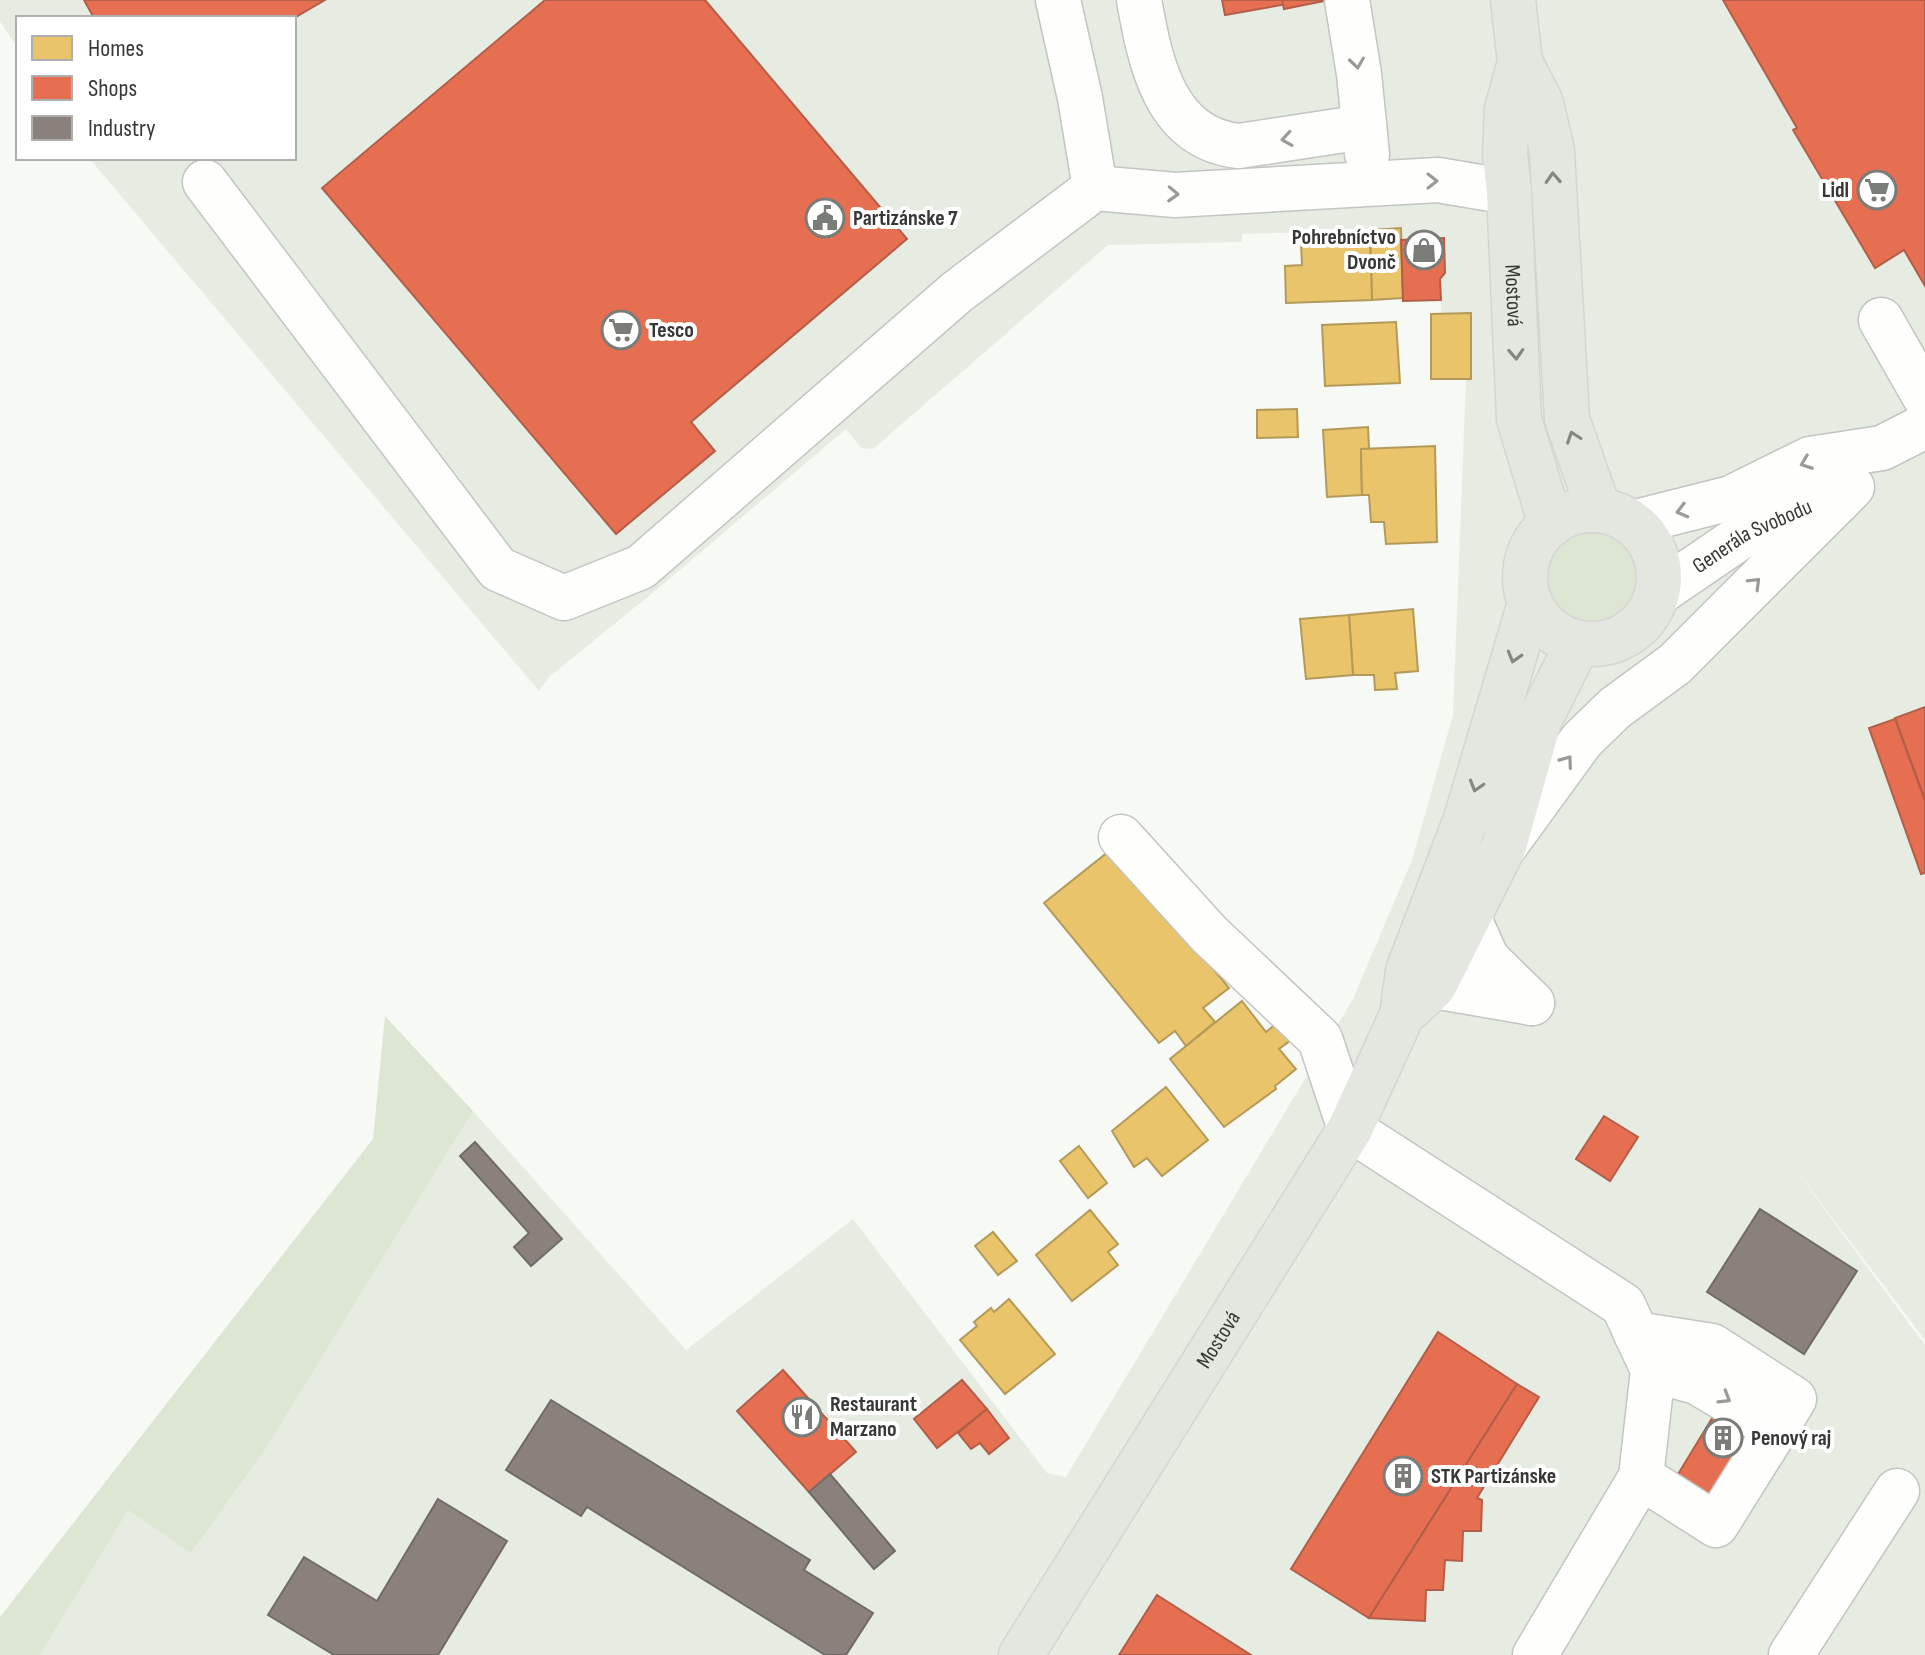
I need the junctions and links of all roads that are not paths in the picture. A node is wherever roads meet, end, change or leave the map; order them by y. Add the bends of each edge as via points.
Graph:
1 (1058, 0) edge
2 (1347, 0) edge
3 (1513, 0) edge
4 (1141, 14) edge
5 (1520, 62) junction
6 (1364, 127) junction
7 (205, 182) dead end
8 (1369, 184) junction
9 (1095, 188) junction
10 (1509, 192) junction
11 (1881, 320) dead end
12 (1914, 351) edge
13 (1925, 397) edge
14 (1925, 426) edge
15 (1882, 448) junction
16 (1852, 487) junction
17 (1616, 517) junction
18 (1551, 525) junction
19 (1657, 594) junction
20 (1530, 603) junction
21 (1578, 643) junction
22 (1121, 837) dead end
23 (1504, 846) junction
24 (1469, 919) junction
25 (1434, 986) junction
26 (1402, 1015) junction
27 (1350, 1129) junction
28 (1644, 1352) junction
29 (1641, 1477) junction
30 (1897, 1491) dead end
31 (1021, 1655) edge
32 (1535, 1655) edge
33 (1791, 1655) edge

1 - 9 street
2 -> 6 street
3 - 5 main road, Mostová
6 -> 4 street via 1239,146 1198,134 1161,90
5 - 10 main road, Mostová via 1507,109
17 -> 5 main road, Mostová via 1567,419 1552,151 1541,103
6 - 8 street
7 - 9 street via 498,569 564,598 641,567 967,284
9 -> 8 street via 1175,195
8 -> 10 street via 1438,180
10 -> 18 main road, Mostová via 1519,419
11 - 12 street
12 - 13 street
14 - 15 street, Generála Svobodu
15 - 16 street, Generála Svobodu
15 -> 17 street, Generála Svobodu via 1810,459 1731,498
16 - 19 street, Generála Svobodu via 1745,534
23 -> 16 street via 1582,740 1675,664
17 - 18 main road via 1574,513
17 - 19 main road via 1642,532 1655,555
18 - 20 main road via 1527,564
19 - 21 main road via 1646,617 1628,635 1604,644
20 - 21 main road via 1549,629
20 -> 26 main road, Mostová via 1466,819 1408,971
21 - 23 main road, Mostová via 1539,721
22 - 27 street via 1209,934 1320,1039
23 - 24 main road, Mostová
24 - 25 main road, Mostová
24 - 25 street via 1487,959 1532,1003
25 - 26 main road, Mostová
26 - 27 main road, Mostová
27 - 28 street via 1623,1305
27 - 31 main road, Mostová
28 - 29 street
28 -> 29 street via 1712,1346 1794,1399 1716,1525
29 - 32 street
30 - 33 street

